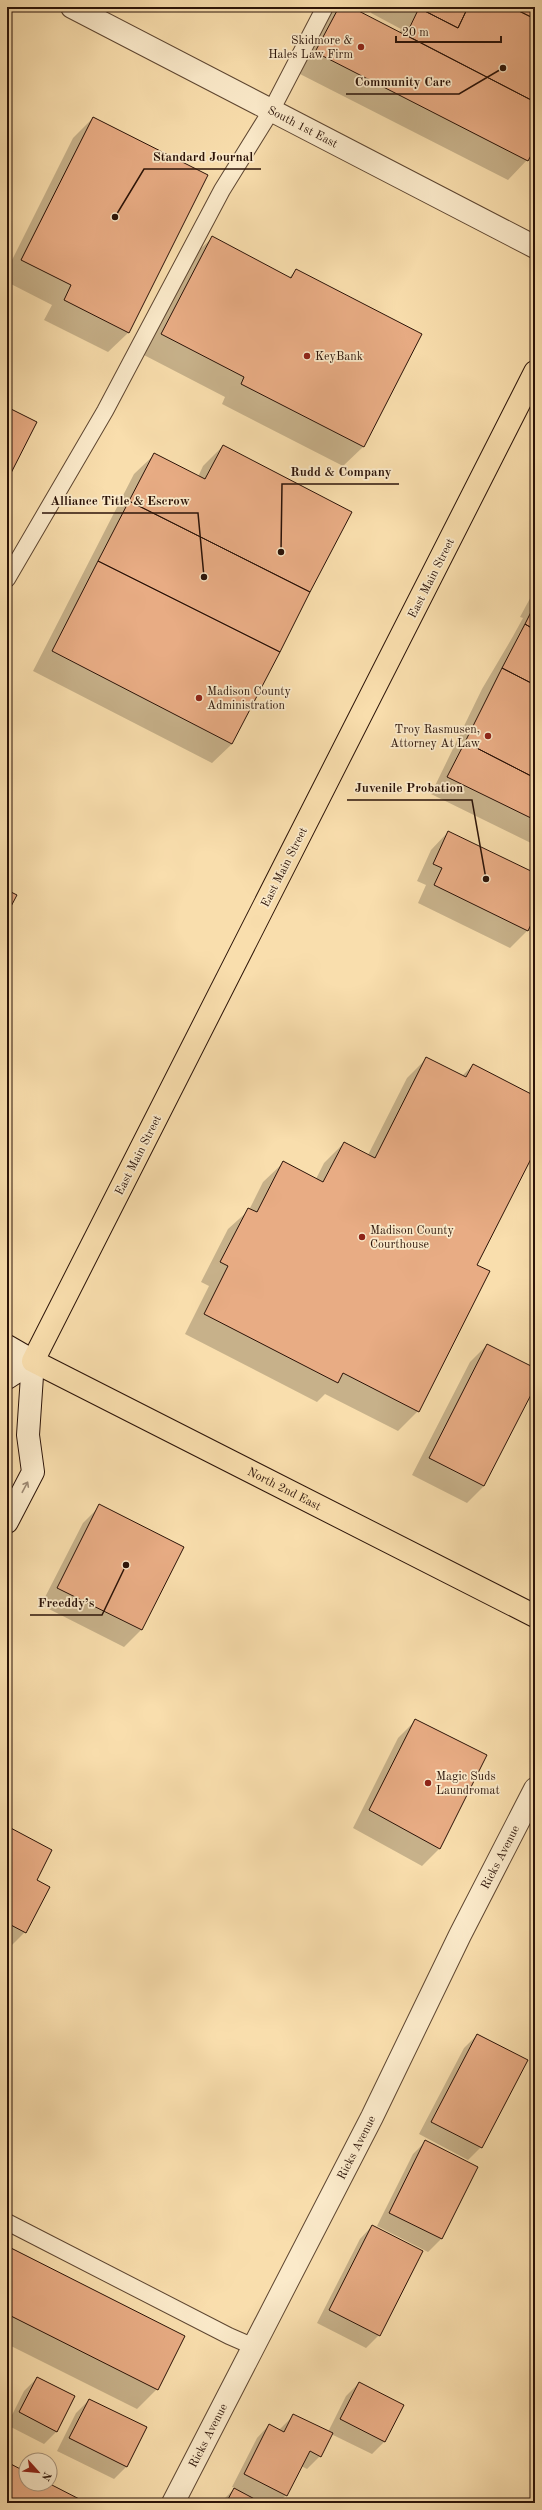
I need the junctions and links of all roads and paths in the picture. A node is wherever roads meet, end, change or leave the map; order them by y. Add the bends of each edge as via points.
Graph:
1 (72, 7) edge
2 (325, 7) edge
3 (271, 111) junction
4 (535, 247) edge
5 (535, 372) edge
6 (7, 579) edge
7 (7, 1346) edge
8 (33, 1361) junction
9 (7, 1378) edge
10 (7, 1522) edge
11 (535, 1616) edge
12 (535, 1789) edge
13 (7, 2222) edge
14 (252, 2346) junction
15 (172, 2503) edge

1 - 3 street, South 1st East
2 - 3 lane
3 - 4 street, South 1st East
3 - 6 lane via 222,190 105,411
5 - 8 main road, East Main Street
7 - 8 street
8 - 9 street, East Main Street
10 -> 8 street, East Main Street via 33,1472 28,1435
8 - 11 main road, North 2nd East
12 - 14 street, Ricks Avenue via 460,1935 372,2117
13 - 14 lane
14 - 15 street, Ricks Avenue

